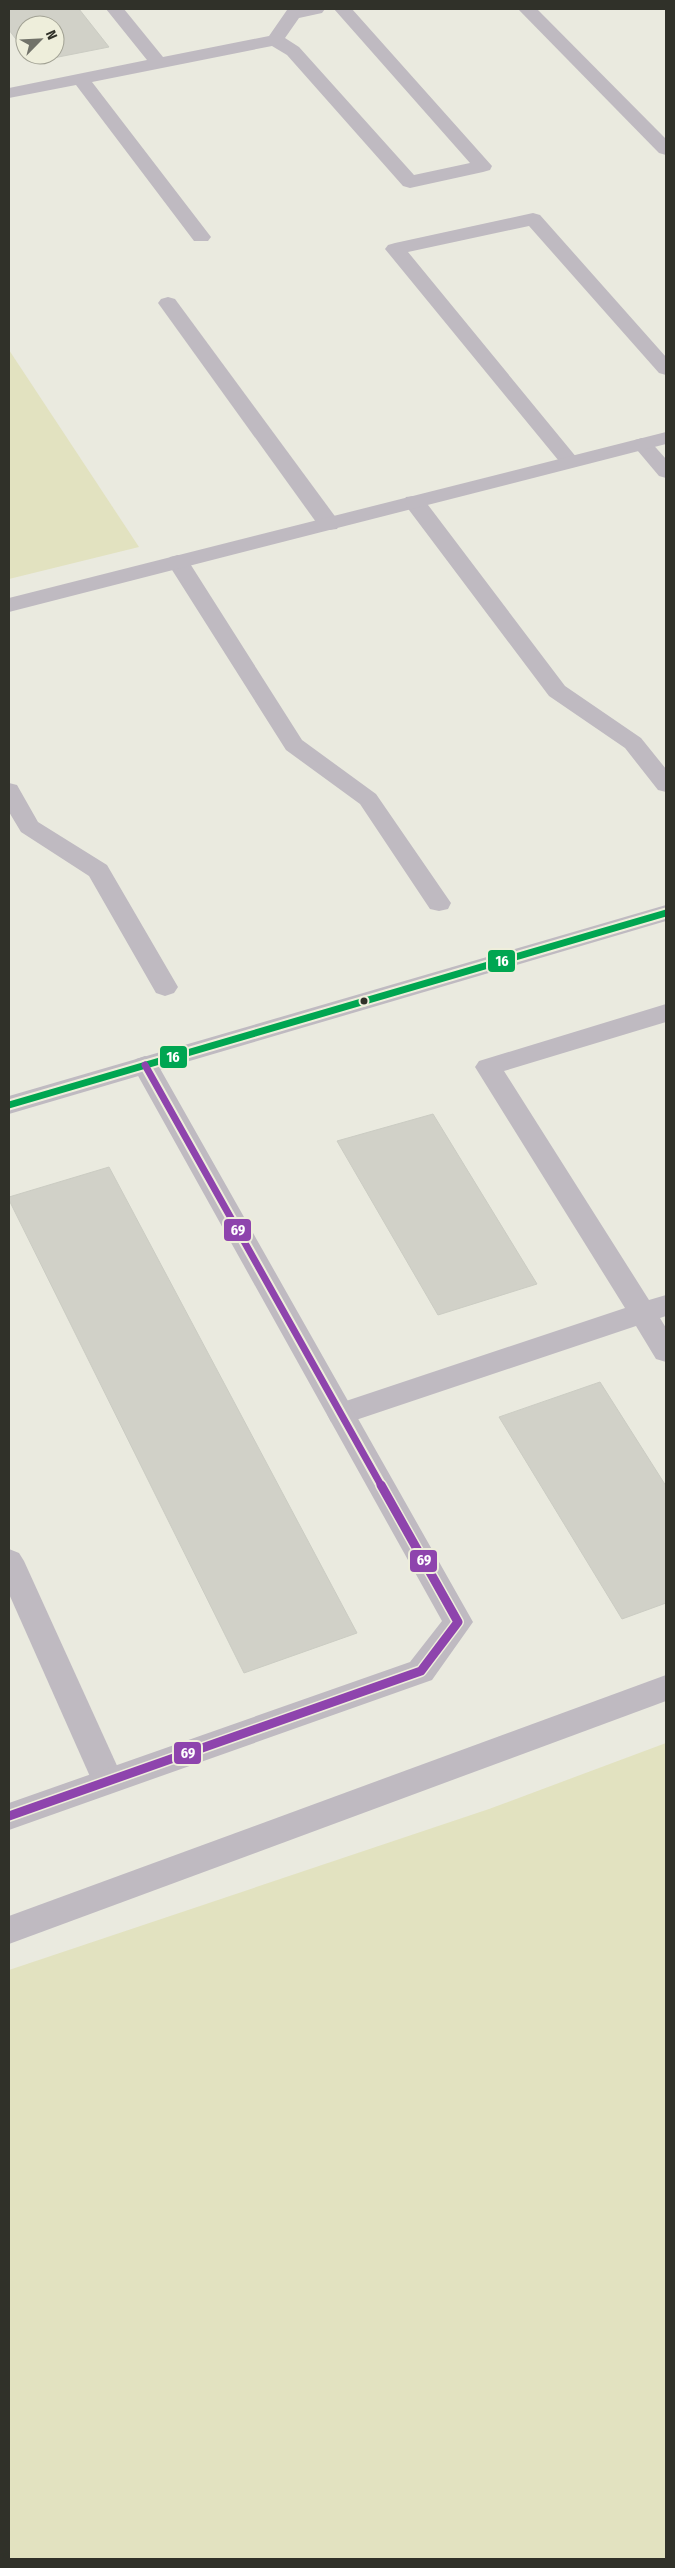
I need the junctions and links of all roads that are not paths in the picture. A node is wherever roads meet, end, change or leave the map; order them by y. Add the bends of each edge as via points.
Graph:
1 (115, 9) edge
2 (274, 9) edge
3 (316, 9) edge
4 (343, 9) edge
5 (527, 9) edge
6 (293, 14) junction
7 (275, 40) junction
8 (160, 63) junction
9 (81, 78) junction
10 (9, 93) edge
11 (666, 149) edge
12 (201, 237) dead end
13 (168, 303) dead end
14 (666, 368) edge
15 (666, 438) edge
16 (642, 444) junction
17 (570, 462) junction
18 (666, 472) edge
19 (414, 502) junction
20 (329, 524) junction
21 (178, 562) junction
22 (9, 605) edge
23 (666, 785) edge
24 (9, 790) edge
25 (438, 903) dead end
26 (666, 913) edge
27 (164, 987) dead end
28 (666, 1012) edge
29 (145, 1065) junction
30 (9, 1105) edge
31 (654, 1309) edge
32 (666, 1351) edge
33 (341, 1414) junction
34 (9, 1561) edge
35 (666, 1688) edge
36 (108, 1781) junction
37 (9, 1816) edge
38 (9, 1930) edge

1 - 8 street
2 - 6 street
3 - 6 street
4 - 7 street via 483,166 410,182 293,51
5 - 11 street
6 - 7 street
7 - 8 street
8 - 9 street
9 - 10 street
9 - 12 street
13 - 20 street
14 - 17 street via 533,219 395,249
15 - 16 street
16 - 17 street
16 - 18 street
17 - 19 street
19 - 20 street
19 - 23 street via 557,691 633,743
20 - 21 street
21 - 22 street
21 - 25 street via 294,745 368,799
24 - 27 street via 29,826 98,871
26 - 29 street
28 - 31 street via 488,1067
29 - 30 street
29 - 33 street
31 - 32 street
31 - 33 street
33 - 36 street via 458,1622 421,1671
34 - 36 street
35 - 38 street
36 - 37 street

